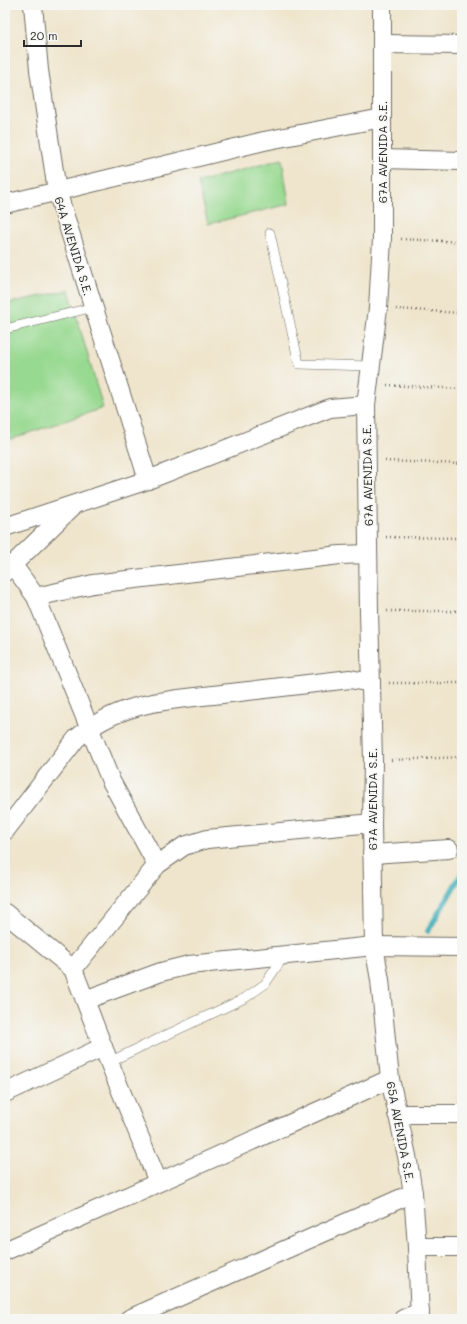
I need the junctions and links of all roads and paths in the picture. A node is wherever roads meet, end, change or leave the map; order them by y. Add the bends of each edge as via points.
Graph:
1 (33, 5) edge
2 (382, 5) edge
3 (382, 44) junction
4 (462, 45) edge
5 (382, 118) junction
6 (382, 159) junction
7 (462, 162) edge
8 (57, 191) junction
9 (5, 204) edge
10 (270, 233) dead end
11 (382, 239) junction
12 (462, 242) edge
13 (94, 307) junction
14 (378, 308) junction
15 (462, 313) edge
16 (5, 329) edge
17 (370, 375) junction
18 (462, 389) edge
19 (366, 405) junction
20 (367, 461) junction
21 (462, 464) edge
22 (148, 480) junction
23 (75, 505) junction
24 (5, 528) edge
25 (462, 538) edge
26 (368, 545) junction
27 (9, 568) edge
28 (36, 597) junction
29 (368, 611) junction
30 (462, 611) edge
31 (462, 683) edge
32 (370, 684) junction
33 (89, 728) junction
34 (462, 758) edge
35 (373, 761) junction
36 (372, 823) junction
37 (5, 832) edge
38 (449, 849) dead end
39 (372, 854) junction
40 (157, 865) junction
41 (5, 913) edge
42 (374, 946) junction
43 (462, 947) edge
44 (284, 955) junction
45 (73, 969) junction
46 (85, 1000) junction
47 (106, 1054) junction
48 (390, 1079) junction
49 (5, 1093) edge
50 (397, 1114) junction
51 (462, 1114) edge
52 (158, 1182) junction
53 (413, 1193) junction
54 (417, 1247) junction
55 (462, 1247) edge
56 (5, 1251) edge
57 (414, 1317) edge
58 (129, 1319) edge

1 - 8 street, 64A AVENIDA S.E. via 39,70
2 - 3 street, 67A AVENIDA S.E.
3 - 4 street
3 - 5 street, 67A AVENIDA S.E.
5 - 6 street, 67A AVENIDA S.E.
5 - 8 street via 264,141
6 - 7 street
6 - 11 street, 67A AVENIDA S.E.
8 - 9 street
8 - 13 street, 64A AVENIDA S.E.
10 - 17 lane via 299,364
11 - 12 path
11 - 14 street, 67A AVENIDA S.E.
13 - 16 lane
13 - 22 street, 64A AVENIDA S.E.
14 - 15 path
14 - 17 street, 67A AVENIDA S.E.
17 - 18 path
17 - 19 street, 67A AVENIDA S.E.
19 - 20 street, 67A AVENIDA S.E.
19 - 22 street via 330,408
20 - 21 path
20 - 26 street, 67A AVENIDA S.E.
22 - 23 street
23 - 24 street
23 - 27 street
25 - 26 path
26 - 28 street via 340,556 93,584
26 - 29 street, 67A AVENIDA S.E.
27 - 28 street
28 - 33 street
29 - 30 path
29 - 32 street, 67A AVENIDA S.E.
31 - 32 path
32 - 33 street via 350,679 148,703 114,714
32 - 35 street, 67A AVENIDA S.E.
33 - 37 street via 76,739
33 - 40 street via 111,781
34 - 35 path
35 - 36 street, 67A AVENIDA S.E.
36 - 39 street, 67A AVENIDA S.E.
36 - 40 street via 207,839 184,846
38 - 39 street
39 - 42 street, 67A AVENIDA S.E.
40 - 45 street
41 - 45 street
42 - 43 street
42 - 44 street
42 - 48 street, 65A AVENIDA S.E.
44 - 46 street via 189,965 161,972
44 - 47 lane via 265,984 245,998
45 - 46 street
46 - 47 street
47 - 49 street
47 - 52 street
48 - 50 street, 65A AVENIDA S.E.
48 - 52 street
50 - 51 street
50 - 53 street, 65A AVENIDA S.E.
52 - 56 street
53 - 54 street, 65A AVENIDA S.E.
53 - 58 street
54 - 55 street
54 - 57 street, 65A AVENIDA S.E.

